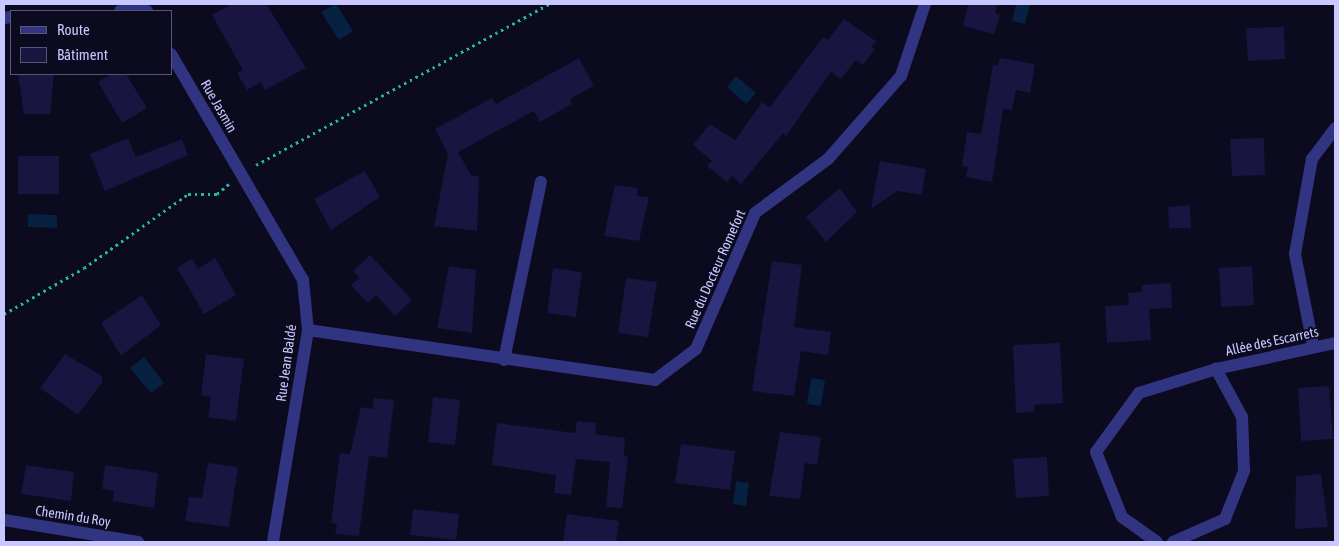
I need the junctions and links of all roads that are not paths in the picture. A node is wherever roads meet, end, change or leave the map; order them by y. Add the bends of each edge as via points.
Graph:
1 (925, 4) edge
2 (148, 8) edge
3 (129, 10) edge
4 (172, 56) edge
5 (1335, 128) edge
6 (241, 173) joint
7 (541, 182) dead end
8 (308, 330) junction
9 (1335, 344) edge
10 (1313, 345) junction
11 (504, 360) junction
12 (1216, 369) junction
13 (4, 520) edge
14 (138, 542) edge
15 (273, 542) edge
16 (1157, 542) edge
17 (1173, 542) edge

1 - 11 street, Rue du Docteur Romefort via 901,76 828,159 755,213 696,349 655,380
2 - 3 street
4 - 6 street, Rue Jasmin
5 - 10 street via 1312,159 1295,254
6 - 8 street, Rue Jean Baldé via 303,280
7 - 11 street
8 - 11 street, Rue du Docteur Romefort
8 - 15 street, Rue Jean Baldé
9 - 10 street, Allée des Escarrets
10 - 12 street, Allée des Escarrets
12 - 16 street, Allée des Escarrets via 1139,393 1096,452 1122,517
12 - 17 street, Allée des Escarrets via 1242,417 1244,470 1225,519
13 - 14 street, Chemin du Roy

